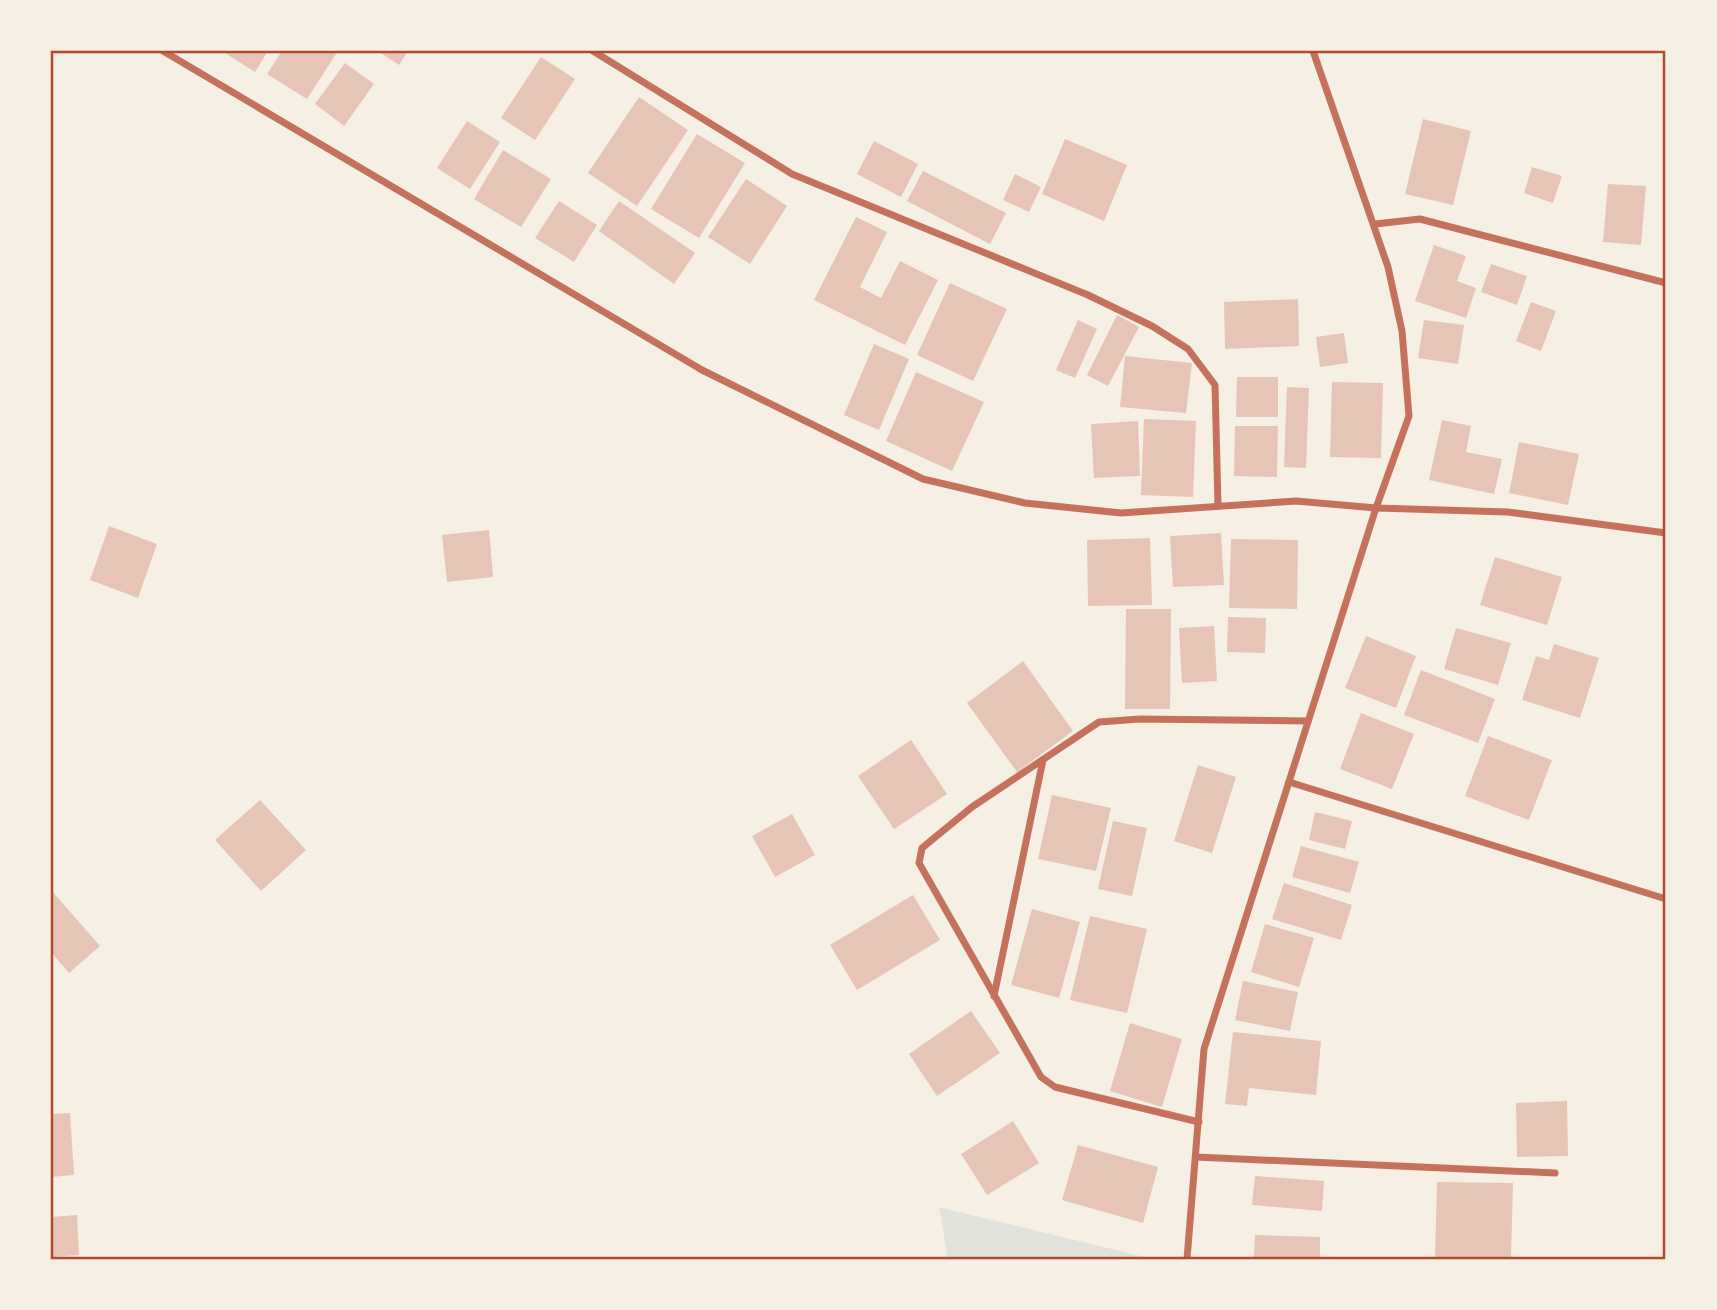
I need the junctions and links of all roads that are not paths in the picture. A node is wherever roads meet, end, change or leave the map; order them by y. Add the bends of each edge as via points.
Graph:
1 (163, 51) edge
2 (593, 51) edge
3 (1313, 51) edge
4 (1374, 224) junction
5 (1666, 284) edge
6 (1218, 506) junction
7 (1376, 508) junction
8 (1666, 533) edge
9 (1308, 721) junction
10 (1043, 760) junction
11 (1289, 782) junction
12 (1666, 899) edge
13 (994, 996) junction
14 (1199, 1122) junction
15 (1196, 1157) junction
16 (1555, 1173) dead end
17 (1187, 1259) edge

1 - 6 street via 702,370 923,479 1025,503 1121,513
2 - 6 street via 792,174 1088,295 1188,349 1215,385
3 - 4 street
4 - 5 street via 1420,219
4 - 7 street via 1402,331 1409,416
6 - 7 street via 1296,501
7 - 8 street via 1508,512
7 - 9 street
9 - 10 street via 1099,722
9 - 11 street
10 - 13 street
10 - 13 street via 972,807 922,848 919,863
11 - 12 street
11 - 14 street via 1204,1049
13 - 14 street via 1041,1077 1055,1087
14 - 15 street
15 - 16 street
15 - 17 street

